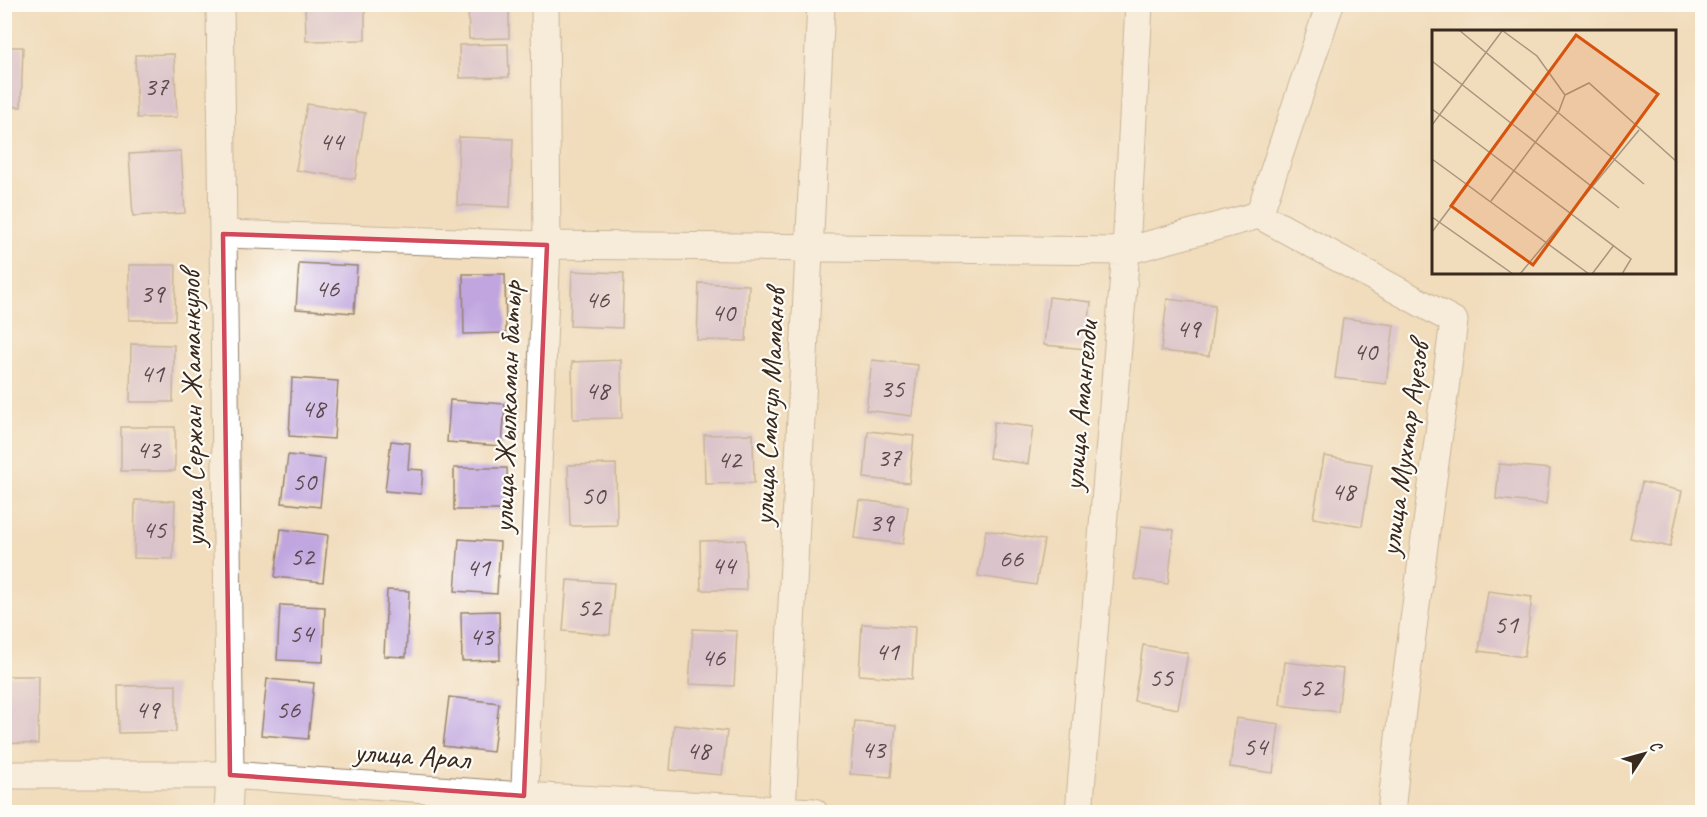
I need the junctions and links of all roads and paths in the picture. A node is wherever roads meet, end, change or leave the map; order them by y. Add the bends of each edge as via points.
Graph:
1 (220, 4) edge
2 (545, 4) edge
3 (821, 4) edge
4 (1139, 4) edge
5 (1330, 4) edge
6 (1259, 215) junction
7 (223, 234) junction
8 (547, 245) junction
9 (810, 248) junction
10 (1126, 251) junction
11 (230, 775) junction
12 (4, 776) edge
13 (524, 804) edge
14 (782, 812) edge
15 (228, 813) edge
16 (814, 813) edge
17 (1079, 813) edge
18 (1391, 813) edge

1 - 7 street, улица Сержан Жаманкулов
2 - 8 street, улица Жылкаман батыр
3 - 9 street, улица Смагул Маманов
4 - 10 street, улица Амангелди
5 - 6 street
6 - 10 street
6 - 18 street, улица Мухтар Ауезов via 1454,321
7 - 8 street
7 - 11 street, улица Сержан Жаманкулов
8 - 9 street
8 - 13 street, улица Жылкаман батыр
9 - 10 street
9 - 14 street, улица Смагул Маманов
10 - 17 street, улица Амангелди
11 - 12 street, улица Арал
11 - 13 street, улица Арал
11 - 15 street, улица Сержан Жаманкулов
13 - 14 street, улица Арал
14 - 16 street, улица Арал

